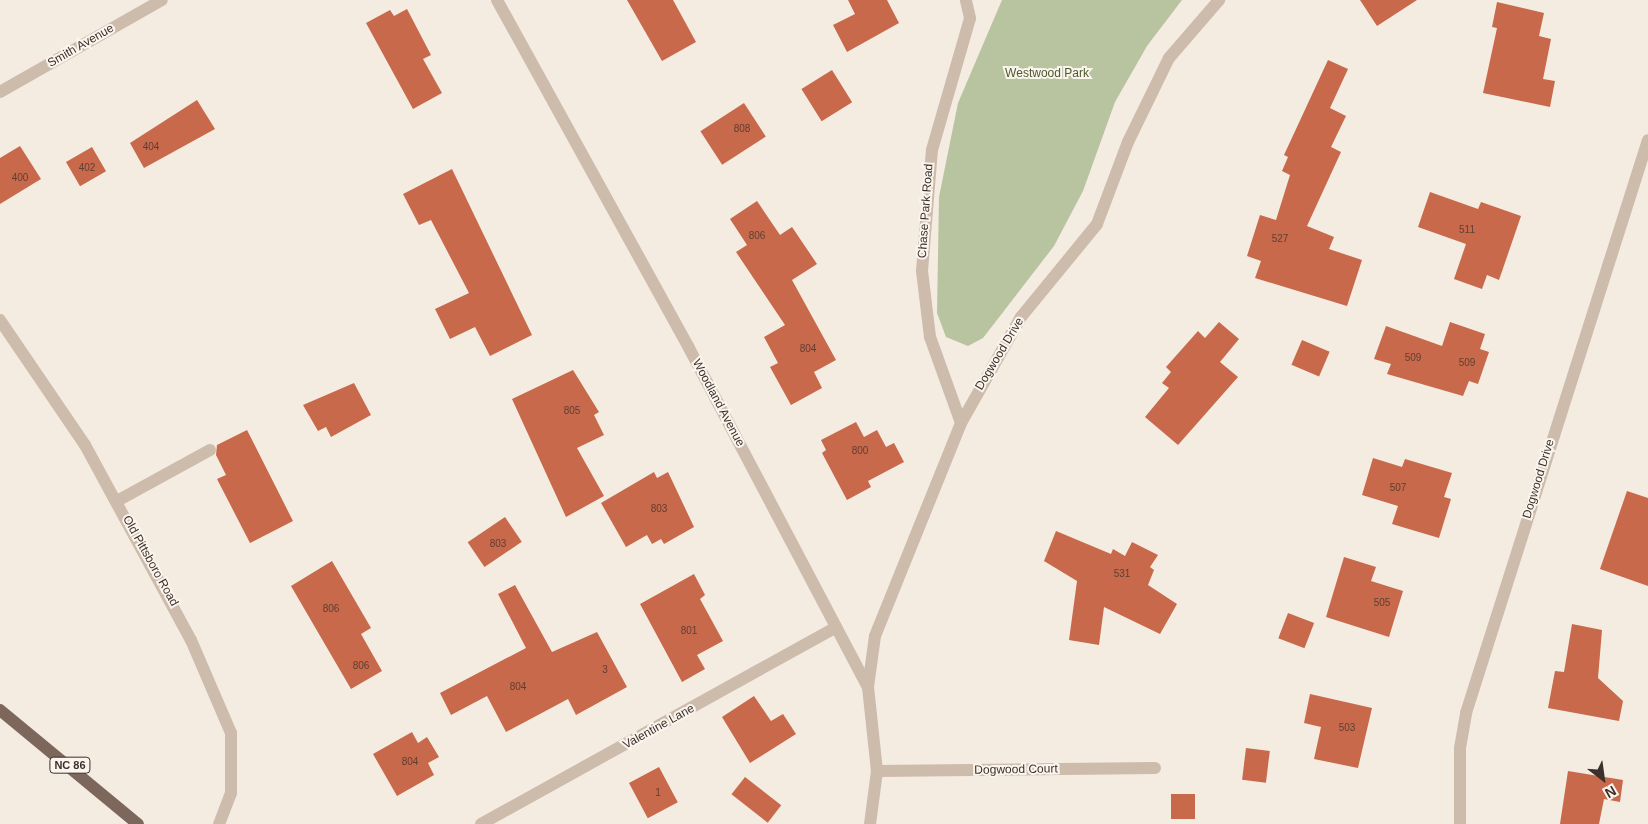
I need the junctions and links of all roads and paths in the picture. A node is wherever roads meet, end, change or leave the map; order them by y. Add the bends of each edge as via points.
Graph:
1 (162, 0) edge
2 (497, 0) edge
3 (966, 0) edge
4 (1219, 0) edge
5 (0, 92) edge
6 (1648, 140) edge
7 (0, 320) edge
8 (961, 423) junction
9 (210, 450) dead end
10 (117, 501) junction
11 (836, 627) junction
12 (868, 687) junction
13 (0, 710) edge
14 (1155, 768) dead end
15 (877, 771) junction
16 (138, 824) edge
17 (219, 824) edge
18 (481, 824) edge
19 (870, 824) edge
20 (1460, 824) edge

1 - 5 street, Smith Avenue
2 - 11 street, Woodland Avenue via 689,348
3 - 8 street, Chase Park Road via 970,18 932,150 922,271 930,337
4 - 8 street, Dogwood Drive via 1169,58 1128,142 1097,224 1021,317
6 - 20 street, Dogwood Drive via 1466,713 1460,748
7 - 10 street, Old Pittsboro Road via 85,445
8 - 12 street, Dogwood Drive via 875,636
9 - 10 street
10 - 17 street, Old Pittsboro Road via 191,640 231,733 231,793
11 - 12 street, Woodland Avenue
11 - 18 street, Valentine Lane
12 - 15 street, Woodland Avenue
13 - 16 main road, NC 86
14 - 15 street, Dogwood Court
15 - 19 street, Woodland Avenue

